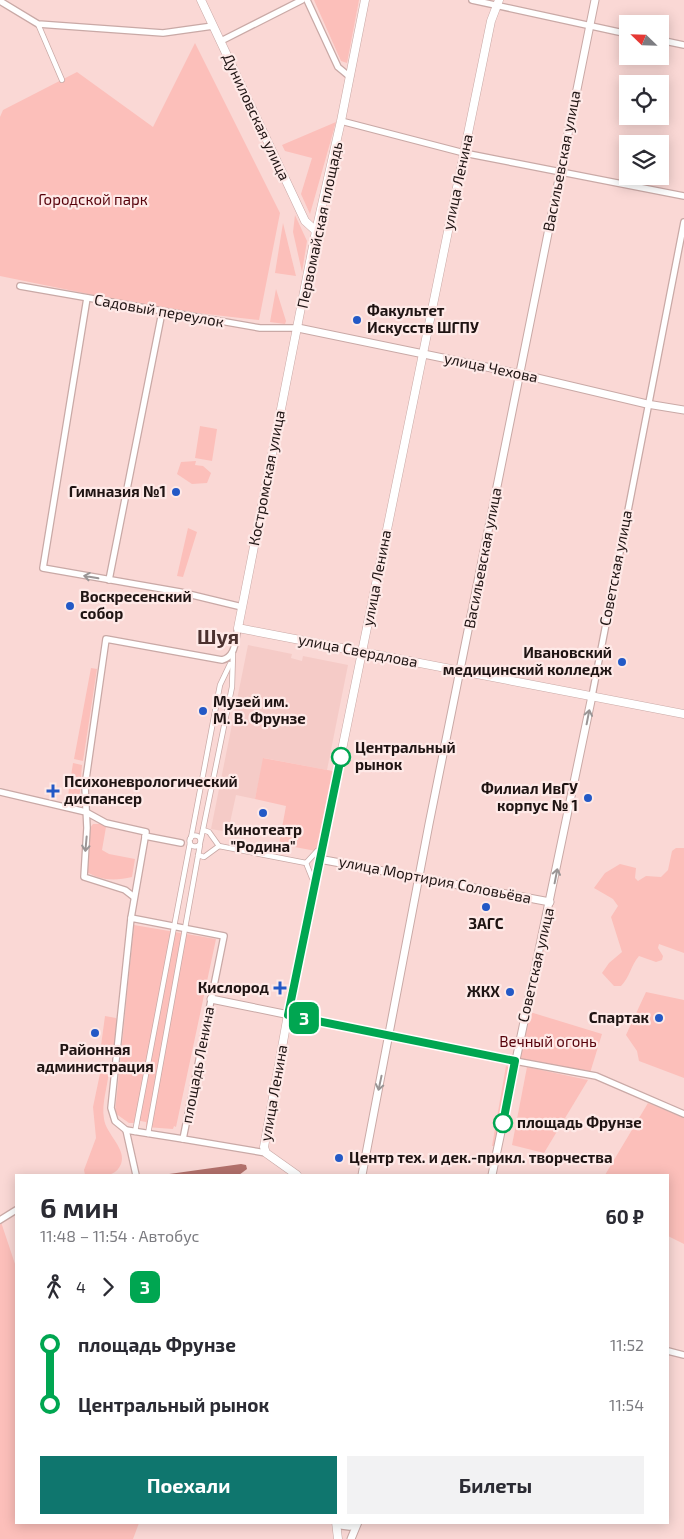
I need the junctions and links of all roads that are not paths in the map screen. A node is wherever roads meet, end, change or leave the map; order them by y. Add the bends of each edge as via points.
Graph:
1 (201, 0) edge
2 (302, 0) edge
3 (307, 0) edge
4 (365, 0) edge
5 (472, 0) edge
6 (594, 0) edge
7 (0, 1) edge
8 (498, 3) edge
9 (38, 24) junction
10 (213, 26) junction
11 (589, 27) junction
12 (619, 32) edge
13 (221, 42) junction
14 (669, 42) edge
15 (684, 45) edge
16 (350, 77) junction
17 (62, 80) dead end
18 (342, 121) junction
19 (464, 153) junction
20 (559, 172) junction
21 (684, 196) edge
22 (684, 222) edge
23 (316, 231) junction
24 (20, 286) dead end
25 (87, 298) junction
26 (162, 312) junction
27 (298, 328) junction
28 (423, 354) junction
29 (520, 374) junction
30 (647, 404) junction
31 (684, 410) edge
32 (110, 580) junction
33 (242, 606) junction
34 (238, 628) junction
35 (233, 651) junction
36 (362, 651) junction
37 (231, 662) junction
38 (461, 671) junction
39 (592, 696) junction
40 (684, 714) edge
41 (0, 792) edge
42 (86, 812) junction
43 (203, 830) junction
44 (145, 834) junction
45 (201, 839) junction
46 (190, 840) junction
47 (181, 843) dead end
48 (200, 845) junction
49 (219, 846) junction
50 (198, 855) junction
51 (318, 855) junction
52 (306, 863) junction
53 (312, 878) dead end
54 (418, 878) junction
55 (134, 897) junction
56 (550, 902) junction
57 (131, 918) junction
58 (173, 926) junction
59 (184, 928) junction
60 (211, 999) junction
61 (288, 1015) junction
62 (390, 1035) junction
63 (515, 1061) junction
64 (684, 1114) edge
65 (126, 1130) junction
66 (135, 1132) junction
67 (148, 1134) junction
68 (183, 1140) junction
69 (266, 1153) junction
70 (136, 1174) edge
71 (296, 1174) edge
72 (362, 1174) edge
73 (492, 1174) edge
74 (15, 1211) edge
75 (0, 1220) edge
76 (669, 1351) edge
77 (684, 1355) edge
78 (337, 1524) edge
79 (340, 1524) edge
80 (354, 1524) edge
81 (356, 1524) edge
82 (338, 1539) edge
83 (351, 1539) edge

1 - 10 main road, Дуниловская улица
2 - 13 street
3 - 16 street via 338,67
4 - 16 main road, Первомайская площадь
5 - 8 street
6 - 11 street, Васильевская улица
7 - 9 street
8 - 11 street
8 - 19 main road, улица Ленина
9 - 10 street via 163,33
9 - 17 street
10 - 13 main road, Дуниловская улица
11 - 12 street
11 - 20 street, Васильевская улица
13 - 23 main road, Дуниловская улица via 305,221
14 - 15 street
16 - 18 main road, Первомайская площадь
18 - 19 street
18 - 23 main road, Первомайская площадь
19 - 20 street
19 - 28 main road, улица Ленина
20 - 21 street
20 - 29 street, Васильевская улица
22 - 30 street, Советская улица
23 - 27 main road, Первомайская площадь
24 - 25 street, Садовый переулок
25 - 26 street, Садовый переулок
32 -> 25 street via 43,568
26 - 27 street, Садовый переулок via 260,328
26 - 32 street
27 - 28 street, улица Чехова
27 - 33 main road, Костромская улица
28 - 29 street, улица Чехова
28 - 36 main road, улица Ленина
29 - 30 street, улица Чехова
29 - 38 street, Васильевская улица
30 - 31 street, улица Чехова
30 - 39 street, Советская улица
32 - 33 street
33 - 34 main road, Костромская улица
34 - 35 street
34 - 36 main road, улица Свердлова
35 - 37 street
35 - 42 street via 222,660 106,639 85,786
36 - 38 main road, улица Свердлова
36 - 51 main road, улица Ленина
37 - 43 street via 232,687
37 - 46 street via 220,685
38 - 39 main road, улица Свердлова
38 - 54 street, Васильевская улица
39 - 40 main road, улица Свердлова
56 -> 39 street, Советская улица
41 - 42 street
42 - 44 street via 106,823
42 -> 55 street via 84,877 125,890
43 - 45 street
43 - 49 street via 209,832
44 - 47 street
44 - 55 street
45 - 46 street via 196,835
45 - 48 street
46 - 48 street via 194,846
46 - 58 street
48 - 50 street
49 - 50 street via 204,857
49 - 52 street
50 - 59 street
51 - 52 street
51 - 54 street, улица Мортирия Соловьёва
51 - 61 main road, улица Ленина
52 - 53 street
54 - 56 street, улица Мортирия Соловьёва
54 - 62 street, Васильевская улица
55 - 57 street
56 - 63 street, Советская улица
57 - 58 street, площадь Ленина
57 - 65 street via 111,1108 115,1121
58 - 59 street, площадь Ленина
58 - 66 street
59 - 60 street, площадь Ленина via 224,936
59 - 67 street
60 - 61 street
60 - 68 street, площадь Ленина
61 - 62 street
61 - 69 main road, улица Ленина via 264,1147
62 - 63 street
62 -> 72 street, Васильевская улица
63 - 64 street via 596,1076
63 - 73 street
65 - 66 street, площадь Ленина
65 - 70 street
66 - 67 street, площадь Ленина
67 - 68 street, площадь Ленина
68 - 69 street
69 - 71 main road
74 - 75 street
76 - 77 street
78 - 82 main road
79 - 80 street via 350,1527
81 - 83 street

